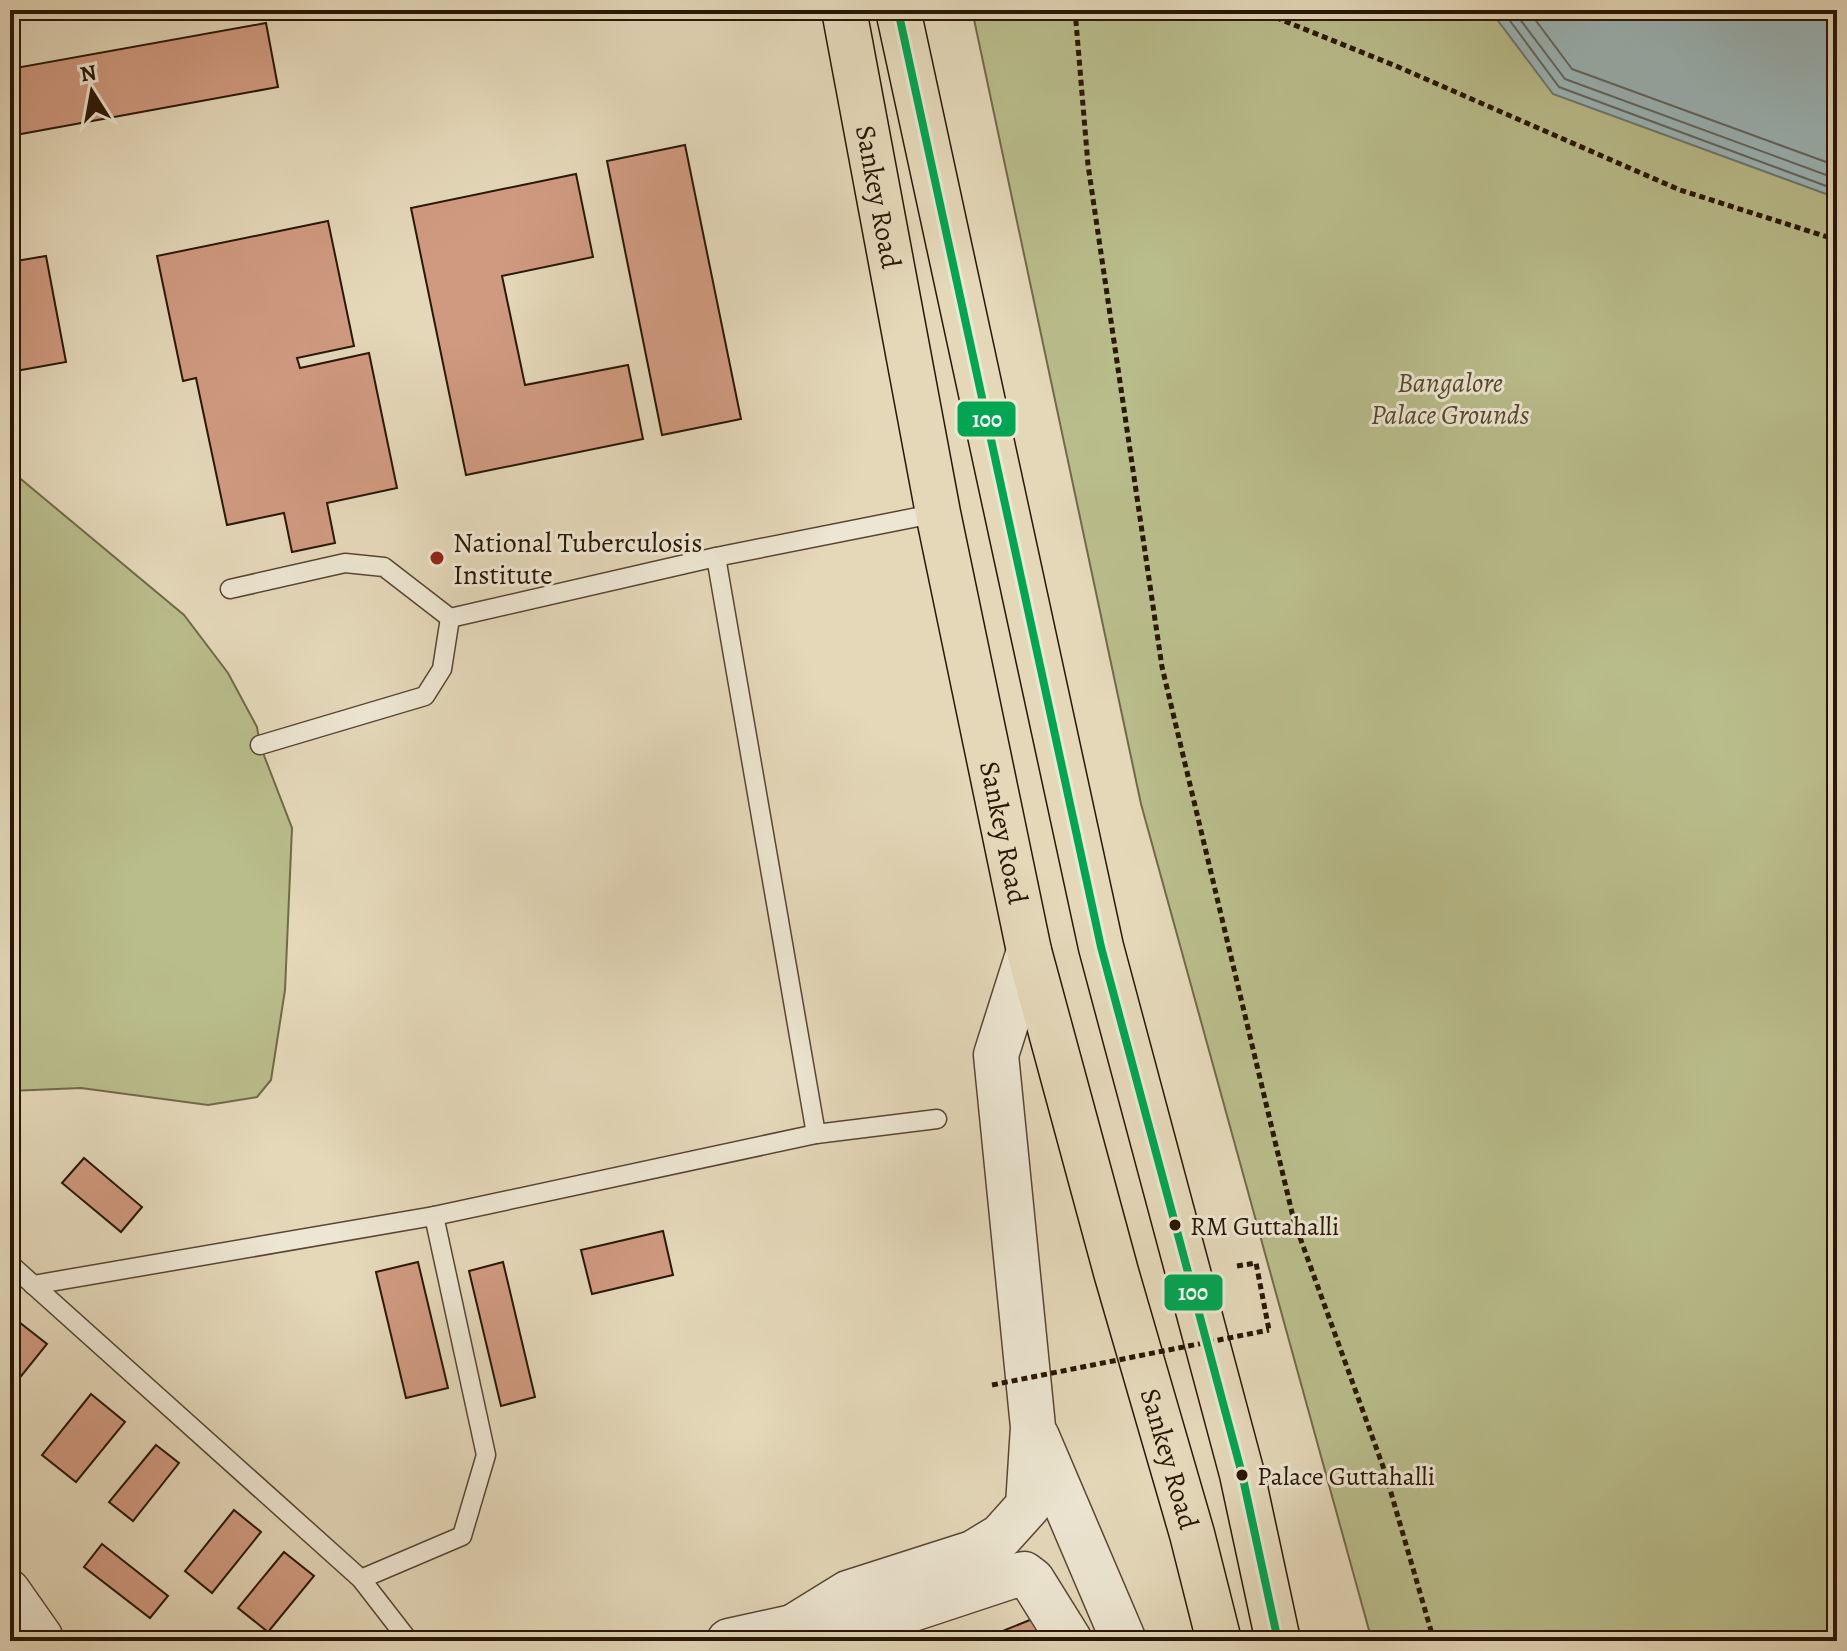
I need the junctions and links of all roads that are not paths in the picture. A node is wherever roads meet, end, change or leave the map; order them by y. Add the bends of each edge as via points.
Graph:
1 (844, 10) edge
2 (898, 10) edge
3 (938, 513) junction
4 (716, 557) junction
5 (230, 589) dead end
6 (450, 618) junction
7 (260, 745) dead end
8 (1029, 951) junction
9 (937, 1119) dead end
10 (816, 1134) junction
11 (434, 1216) junction
12 (10, 1264) edge
13 (33, 1285) junction
14 (1033, 1427) junction
15 (361, 1579) junction
16 (10, 1589) edge
17 (765, 1635) edge
18 (31, 1641) edge
19 (409, 1641) edge
20 (1070, 1641) edge
21 (1124, 1641) edge
22 (1219, 1641) edge
23 (1278, 1641) edge

1 - 3 main road, Sankey Road
2 - 23 main road, Sankey Road via 1101,947 1242,1474
3 - 4 lane
3 - 8 main road, Sankey Road
4 - 6 lane
4 - 10 lane
5 - 6 lane via 345,563 384,567
6 - 7 lane via 442,669 425,696
8 - 14 street via 996,1055
8 - 22 main road, Sankey Road
9 - 10 lane
10 - 11 lane
11 - 13 lane
11 - 15 lane via 486,1455 462,1536
12 - 13 lane
13 - 15 lane
14 - 17 street via 1028,1506 1001,1536 973,1553 848,1593
14 - 21 street
15 - 19 lane
16 - 18 street via 43,1636
17 - 20 street via 861,1626 1024,1574

